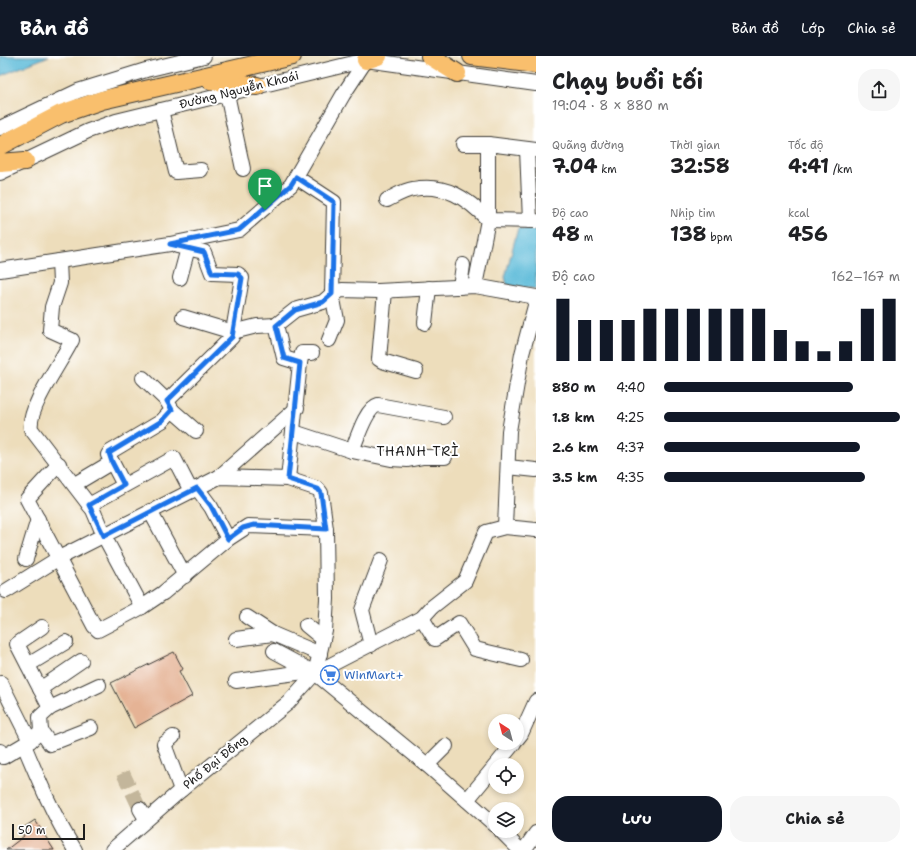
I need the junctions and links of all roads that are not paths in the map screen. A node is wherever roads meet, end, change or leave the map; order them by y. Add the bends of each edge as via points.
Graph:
1 (204, 56) edge
2 (292, 56) edge
3 (430, 56) edge
4 (472, 56) edge
5 (372, 58) edge
6 (514, 59) edge
7 (536, 64) edge
8 (457, 73) junction
9 (197, 78) junction
10 (536, 84) edge
11 (257, 86) junction
12 (227, 94) junction
13 (161, 110) junction
14 (0, 128) edge
15 (463, 144) dead end
16 (488, 144) junction
17 (0, 146) edge
18 (532, 149) edge
19 (25, 161) junction
20 (0, 163) edge
21 (243, 169) dead end
22 (201, 170) dead end
23 (0, 173) edge
24 (296, 177) junction
25 (387, 200) dead end
26 (488, 220) junction
27 (533, 221) edge
28 (170, 244) junction
29 (188, 248) junction
30 (59, 261) junction
31 (463, 266) dead end
32 (0, 270) edge
33 (180, 278) dead end
34 (475, 286) junction
35 (460, 287) junction
36 (429, 288) junction
37 (385, 291) junction
38 (332, 294) junction
39 (536, 297) edge
40 (536, 302) edge
41 (183, 317) dead end
42 (428, 319) dead end
43 (276, 326) junction
44 (233, 332) junction
45 (329, 340) dead end
46 (312, 353) dead end
47 (300, 363) junction
48 (416, 371) dead end
49 (143, 378) dead end
50 (170, 406) junction
51 (296, 408) junction
52 (444, 417) dead end
53 (196, 431) dead end
54 (294, 432) junction
55 (352, 451) junction
56 (445, 457) dead end
57 (112, 462) junction
58 (59, 464) junction
59 (508, 467) junction
60 (536, 470) edge
61 (219, 477) junction
62 (288, 479) junction
63 (75, 484) junction
64 (124, 485) junction
65 (194, 490) junction
66 (89, 505) junction
67 (150, 511) junction
68 (38, 519) junction
69 (505, 527) junction
70 (326, 529) junction
71 (536, 530) edge
72 (104, 536) junction
73 (228, 539) junction
74 (59, 558) junction
75 (26, 559) dead end
76 (381, 560) dead end
77 (185, 576) junction
78 (6, 591) dead end
79 (142, 607) junction
80 (247, 617) dead end
81 (422, 618) junction
82 (306, 625) dead end
83 (42, 627) dead end
84 (274, 634) junction
85 (236, 639) dead end
86 (323, 639) junction
87 (66, 642) dead end
88 (371, 645) junction
89 (274, 650) dead end
90 (320, 654) junction
91 (521, 660) dead end
92 (81, 661) dead end
93 (28, 664) junction
94 (314, 672) junction
95 (236, 681) dead end
96 (1, 684) dead end
97 (99, 685) dead end
98 (40, 689) junction
99 (536, 701) edge
100 (50, 708) junction
101 (524, 727) edge
102 (91, 728) dead end
103 (41, 731) junction
104 (173, 737) dead end
105 (27, 743) junction
106 (446, 746) dead end
107 (508, 750) edge
108 (0, 751) edge
109 (501, 758) edge
110 (427, 765) junction
111 (488, 774) edge
112 (181, 790) junction
113 (467, 800) junction
114 (488, 819) edge
115 (536, 833) edge
116 (508, 838) edge
117 (75, 850) edge
118 (112, 850) edge
119 (520, 850) edge
120 (524, 850) edge

1 - 14 street via 78,90
2 - 9 main road, Đường Nguyễn Khoái
3 - 8 main road
4 - 6 main road
5 - 8 street, Đường Nguyễn Khoái
5 - 11 street, Đường Nguyễn Khoái
5 - 24 street via 343,95
6 - 7 main road
8 - 10 street, Đường Nguyễn Khoái
9 - 11 main road
9 - 17 main road, Đường Nguyễn Khoái via 102,100 61,114
11 - 12 street, Đường Nguyễn Khoái
12 - 13 street, Đường Nguyễn Khoái
12 - 21 street
13 - 19 street, Đường Nguyễn Khoái via 88,131
13 - 22 street via 176,172
15 - 16 street
16 - 18 street
16 - 26 street
18 - 27 street
19 - 20 main road
19 - 23 street, Đường Nguyễn Khoái
24 - 28 street via 291,185 239,230
24 - 38 street via 334,202
25 - 26 street via 412,189 428,188 451,192 472,204
26 - 27 street
26 - 34 street
28 - 29 street
28 - 30 street
29 - 33 street
29 - 44 street via 204,252 212,273 238,274 242,278
30 - 32 street
30 - 58 street via 60,283 52,307 50,330 72,340 38,399 30,423 31,429
31 - 35 street
34 - 35 street
34 - 39 street
35 - 36 street
36 - 37 street
36 - 42 street
37 - 38 street via 342,290
37 - 48 street via 379,359
38 - 43 street via 323,302 295,310
38 - 45 street via 337,320
40 - 59 street via 522,354 509,431
41 - 44 street
43 - 44 street via 257,326
43 - 47 street via 284,358
44 - 50 street via 232,337
46 - 47 street via 302,353
47 - 51 street
49 - 50 street
50 - 53 street
50 - 57 street via 162,421 110,452 108,455
51 - 54 street
51 - 61 street
52 - 55 street via 374,406 368,412
54 - 55 street
54 - 62 street
55 - 56 street via 408,460
57 - 63 street
57 - 64 street
58 - 63 street
58 - 68 street via 28,496 28,502
59 - 60 street
59 - 69 street
61 - 62 street
61 - 65 street
62 - 70 street, Phố Đại Đồng via 318,489 321,493
63 - 66 street
64 - 65 street via 174,458
64 - 66 street
65 - 67 street
65 - 73 street via 211,506
66 - 72 street
67 - 72 street
67 - 77 street
68 - 74 street
68 - 75 street
69 - 71 street
69 - 81 street via 486,532 465,581
70 - 73 street via 254,525 243,528
70 - 86 street, Phố Đại Đồng via 327,600
72 - 74 street
72 - 79 street
73 - 77 street
74 - 78 street
74 - 79 street via 98,630
76 - 88 street via 362,610
77 - 79 street
80 - 84 street
81 - 88 street
81 - 91 street via 435,639 459,623 475,649
82 - 86 street
83 - 93 street via 17,644
84 - 85 street
84 - 90 street
86 - 90 street, Phố Đại Đồng
87 - 93 street
88 - 94 street
89 - 94 street
90 - 94 street, Phố Đại Đồng
92 - 98 street
93 - 98 street
94 - 95 street
94 - 110 street
94 - 112 street, Phố Đại Đồng via 288,703
96 - 105 street
97 - 100 street
98 - 100 street
99 - 101 street
100 - 103 street via 40,717
102 - 103 street via 50,744
103 - 105 street
104 - 112 street via 164,744
105 - 108 street via 3,757
105 - 117 street via 55,814
106 - 110 street
107 - 109 street
110 - 113 street
111 - 113 street
112 - 118 street, Phố Đại Đồng via 143,814
113 - 114 street
115 - 120 street
116 - 119 street

